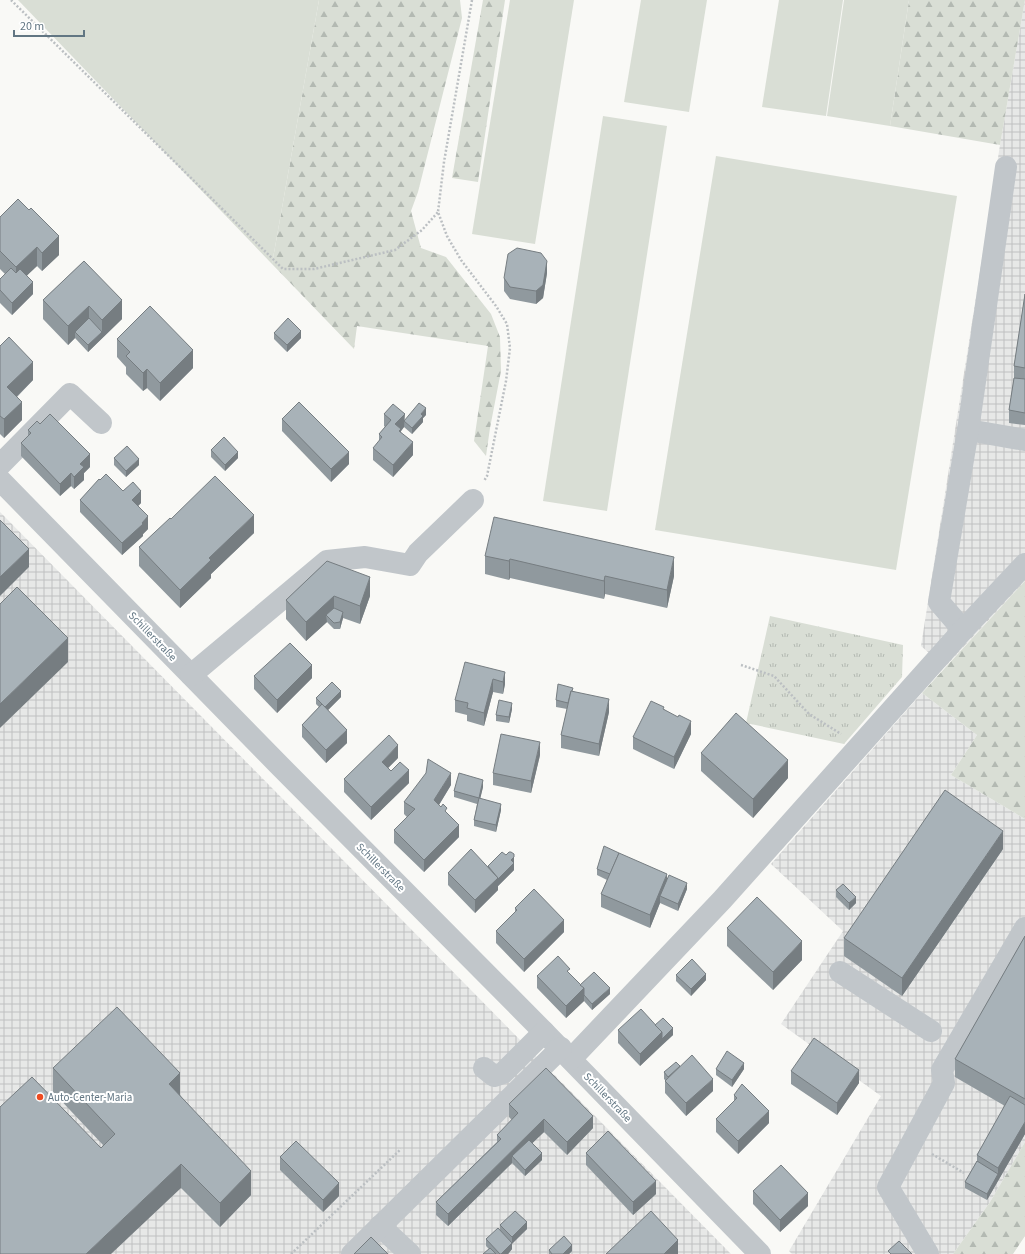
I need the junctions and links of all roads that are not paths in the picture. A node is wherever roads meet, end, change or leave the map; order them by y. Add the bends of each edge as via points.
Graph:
1 (1006, 167) dead end
2 (101, 423) dead end
3 (968, 430) junction
4 (1025, 440) edge
5 (0, 465) edge
6 (0, 480) edge
7 (473, 500) road end
8 (1025, 564) edge
9 (963, 630) junction
10 (191, 675) junction
11 (1025, 928) edge
12 (840, 972) dead end
13 (931, 1031) dead end
14 (544, 1032) junction
15 (566, 1054) junction
16 (484, 1068) dead end
17 (380, 1226) junction
18 (352, 1254) edge
19 (410, 1254) edge
20 (760, 1254) edge
21 (928, 1254) edge

1 - 3 street
2 - 5 street via 70,394
3 - 4 street
3 - 9 street via 939,602
6 - 10 street, Schillerstraße
7 - 10 street via 418,553 410,565 365,557 327,561
8 - 9 street
9 - 15 street via 722,900
10 - 14 street, Schillerstraße
11 - 21 street via 942,1070 944,1083 888,1187
12 - 13 street
14 - 15 street, Schillerstraße
14 - 16 street via 503,1073 494,1076
15 - 17 street
15 - 20 street, Schillerstraße
17 - 18 street
17 - 19 street

